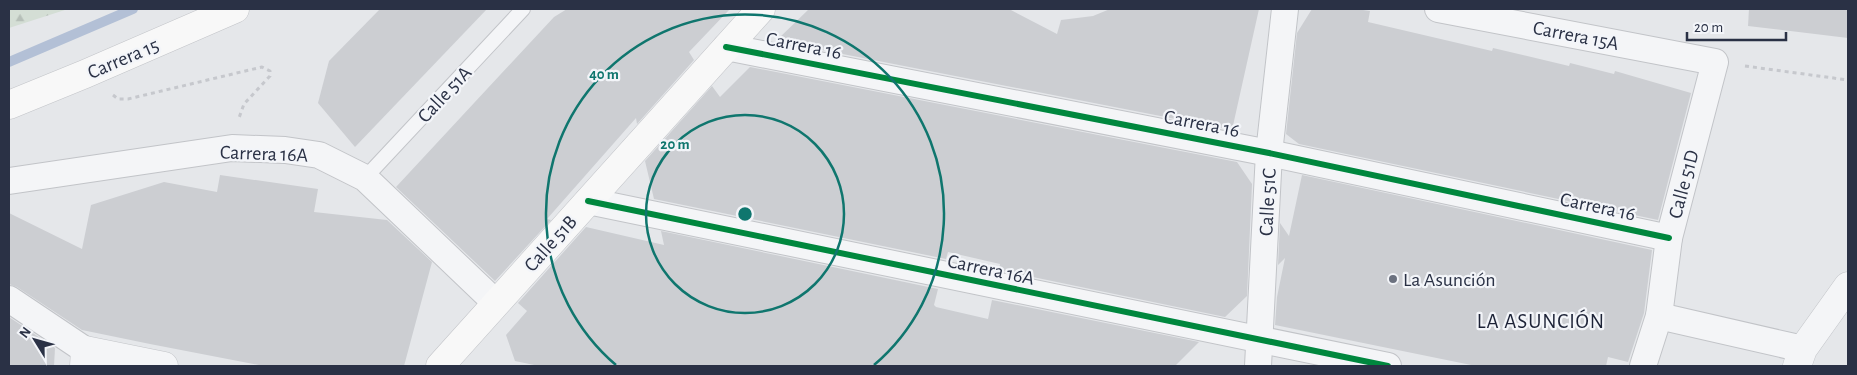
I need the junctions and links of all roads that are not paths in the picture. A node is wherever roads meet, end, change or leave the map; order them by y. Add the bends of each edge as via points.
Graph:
1 (235, 9) edge
2 (522, 9) edge
3 (761, 9) edge
4 (1285, 9) edge
5 (1438, 9) edge
6 (726, 47) junction
7 (1716, 62) joint
8 (9, 105) edge
9 (1269, 152) junction
10 (365, 178) junction
11 (9, 181) edge
12 (588, 201) junction
13 (1669, 238) junction
14 (1848, 286) edge
15 (9, 298) edge
16 (496, 303) junction
17 (1659, 316) junction
18 (1259, 354) edge
19 (84, 358) edge
20 (1800, 358) edge
21 (446, 365) edge
22 (164, 366) edge
23 (1388, 366) edge
24 (1643, 366) edge

1 - 8 main road, Carrera 15
2 - 10 lane, Calle 51A
3 - 6 main road, Calle 51B
4 - 9 street, Calle 51C
5 - 7 street, Carrera 15A
6 - 9 street, Carrera 16
6 - 12 main road, Calle 51B
7 - 13 street, Calle 51D
9 - 13 street, Carrera 16
9 - 18 street, Calle 51C
10 - 11 street, Carrera 16A via 319,156 285,150 232,148
10 - 16 street, Carrera 16A
12 - 16 main road, Calle 51B
12 - 18 street, Carrera 16A
13 - 17 street, Calle 51D
14 - 20 street
15 - 19 street
16 - 21 main road, Calle 51B
17 - 20 street
17 - 24 street, Calle 51D
18 - 23 street, Carrera 16A
19 - 22 street

